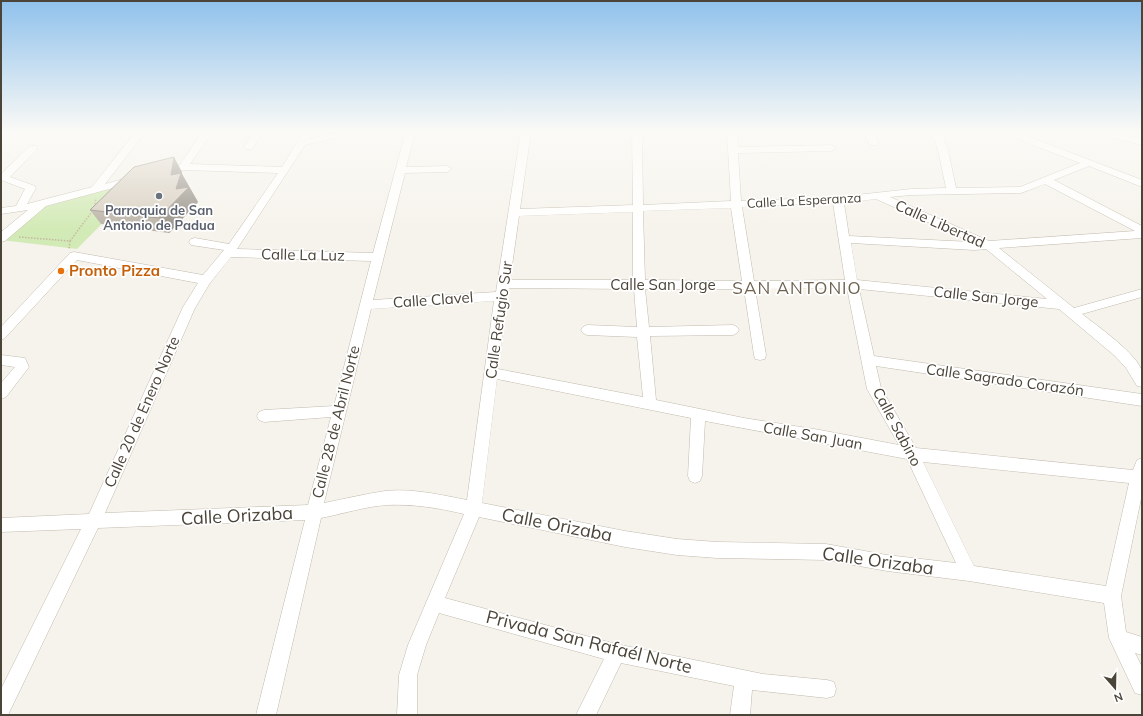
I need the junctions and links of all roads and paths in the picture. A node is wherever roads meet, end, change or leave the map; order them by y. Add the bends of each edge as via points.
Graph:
1 (15, 164) edge
2 (115, 164) edge
3 (185, 164) edge
4 (289, 164) edge
5 (402, 164) edge
6 (522, 164) edge
7 (637, 164) edge
8 (734, 164) edge
9 (946, 164) edge
10 (1084, 164) edge
11 (1092, 164) edge
12 (183, 167) junction
13 (447, 168) dead end
14 (285, 170) junction
15 (401, 170) junction
16 (2, 177) edge
17 (1045, 180) junction
18 (1142, 184) edge
19 (96, 189) junction
20 (952, 191) junction
21 (878, 196) junction
22 (838, 200) junction
23 (46, 201) junction
24 (736, 204) junction
25 (19, 209) junction
26 (637, 209) junction
27 (1, 211) edge
28 (515, 213) junction
29 (1142, 230) edge
30 (1142, 234) edge
31 (2, 237) edge
32 (845, 239) junction
33 (70, 241) junction
34 (195, 242) dead end
35 (988, 246) junction
36 (231, 250) junction
37 (74, 256) junction
38 (378, 257) junction
39 (206, 280) junction
40 (638, 284) junction
41 (852, 284) junction
42 (748, 285) junction
43 (502, 290) junction
44 (1142, 293) edge
45 (365, 305) junction
46 (1060, 305) junction
47 (1071, 313) junction
48 (586, 330) dead end
49 (733, 330) dead end
50 (643, 332) junction
51 (1, 335) edge
52 (760, 355) dead end
53 (1, 360) edge
54 (868, 360) junction
55 (492, 374) junction
56 (1142, 382) edge
57 (1, 394) edge
58 (1142, 400) edge
59 (650, 404) junction
60 (340, 411) junction
61 (698, 415) junction
62 (264, 416) dead end
63 (912, 454) junction
64 (1140, 471) edge
65 (696, 476) dead end
66 (474, 509) junction
67 (313, 512) junction
68 (93, 522) junction
69 (1, 525) edge
70 (969, 573) junction
71 (1112, 596) junction
72 (434, 603) junction
73 (1118, 638) junction
74 (1142, 646) edge
75 (616, 653) junction
76 (744, 679) junction
77 (1142, 686) edge
78 (827, 689) dead end
79 (1, 709) edge
80 (410, 714) edge
81 (266, 715) edge
82 (586, 715) edge
83 (740, 715) edge

1 - 16 street
2 - 19 street
3 - 12 street
4 - 14 street, Calle 20 de Enero Norte
5 - 15 street, Calle 28 de Abril Norte
6 - 28 street, Calle Refugio Sur
7 - 26 street
8 - 24 street
9 - 20 street
10 - 17 street, Calle La Esperanza
11 - 18 street
12 - 14 street
12 - 19 street
13 - 15 street
14 - 36 street, Calle 20 de Enero Norte
15 - 38 street, Calle 28 de Abril Norte
16 - 25 street via 31,188
17 - 20 street, Calle La Esperanza via 1021,190
17 - 29 street
19 - 23 street
19 - 33 path via 94,208
20 - 21 street, Calle La Esperanza
21 - 22 street, Calle La Esperanza
21 - 35 street, Calle Libertad
22 - 24 street, Calle La Esperanza
22 - 32 street, Calle Sabino
23 - 25 street
23 - 31 street
24 - 26 street, Calle La Esperanza
24 - 42 street
25 - 27 street
26 - 28 street, Calle La Esperanza
26 - 40 street
28 - 43 street, Calle Refugio Sur
30 - 35 street
31 - 33 path
32 - 35 street
32 - 41 street, Calle Sabino
33 - 37 path via 69,249
34 - 36 street, Calle La Luz
35 - 46 street, Calle Libertad
36 - 38 street, Calle La Luz
36 - 39 street, Calle 20 de Enero Norte
37 - 39 street
37 - 51 street
38 - 45 street, Calle 28 de Abril Norte
39 - 68 street, Calle 20 de Enero Norte via 189,307
40 - 42 street, Calle San Jorge
40 - 43 street, Calle San Jorge
40 - 50 street
41 - 42 street, Calle San Jorge
41 - 46 street, Calle San Jorge
41 - 54 street, Calle Sabino
42 - 52 street
43 - 45 street, Calle Clavel
43 - 55 street, Calle Refugio Sur
44 - 47 street
45 - 60 street, Calle 28 de Abril Norte
46 - 47 street, Calle Libertad
47 - 56 street, Calle Libertad via 1120,352
48 - 50 street
49 - 50 street
50 - 59 street
53 - 57 street via 20,362 22,366
54 - 58 street, Calle Sagrado Corazón
54 - 63 street, Calle Sabino via 874,389
55 - 59 street, Calle San Juan
55 - 66 street, Calle Refugio Sur
59 - 61 street, Calle San Juan
60 - 62 street
60 - 67 street, Calle 28 de Abril Norte
61 - 63 street, Calle San Juan
61 - 65 street
63 - 64 street, Calle San Juan
63 - 70 street, Calle Sabino
64 - 71 street
66 - 67 street, Calle Orizaba via 437,501 386,498
66 - 70 street, Calle Orizaba via 677,547 826,552 887,563
66 - 72 street, Calle Refugio Sur
67 - 68 street, Calle Orizaba
67 - 81 street, Calle 28 de Abril Norte
68 - 69 street, Calle Orizaba
68 - 79 street, Calle 20 de Enero Norte
70 - 71 street, Calle Orizaba
71 - 73 street
72 - 75 street, Privada San Rafaél Norte
72 - 80 street, Calle Refugio Sur via 408,675
73 - 74 street
73 - 77 street
75 - 76 street, Privada San Rafaél Norte
75 - 82 street
76 - 78 street, Privada San Rafaél Norte
76 - 83 street

